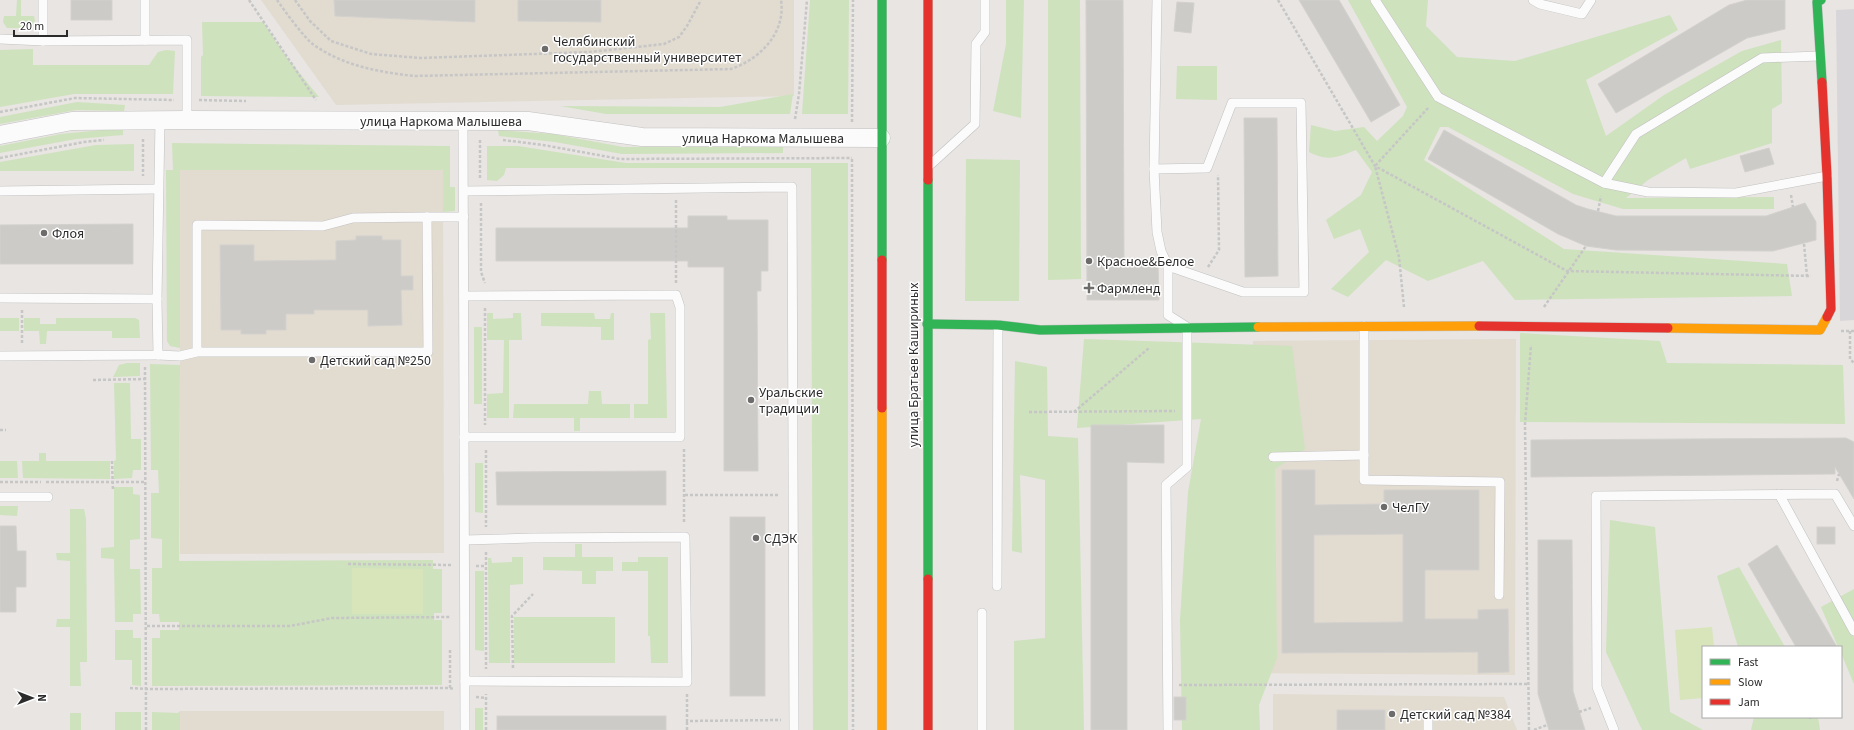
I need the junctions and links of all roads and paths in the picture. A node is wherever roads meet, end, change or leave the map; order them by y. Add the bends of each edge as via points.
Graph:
1 (42, 0) edge
2 (145, 0) edge
3 (249, 0) edge
4 (277, 0) edge
5 (295, 0) edge
6 (701, 0) edge
7 (780, 0) edge
8 (807, 0) edge
9 (854, 0) edge
10 (882, 0) edge
11 (928, 0) edge
12 (985, 0) edge
13 (1157, 0) edge
14 (1278, 0) edge
15 (1375, 0) edge
16 (1533, 0) edge
17 (1591, 0) edge
18 (1818, 1) edge
19 (0, 40) edge
20 (145, 40) junction
21 (43, 41) junction
22 (1819, 56) junction
23 (1438, 98) junction
24 (316, 100) dead end
25 (795, 119) dead end
26 (160, 120) junction
27 (188, 120) junction
28 (463, 121) junction
29 (0, 135) edge
30 (136, 138) dead end
31 (852, 138) junction
32 (881, 138) junction
33 (143, 139) junction
34 (159, 139) junction
35 (106, 140) dead end
36 (464, 140) junction
37 (486, 140) dead end
38 (498, 140) dead end
39 (1212, 155) junction
40 (0, 158) edge
41 (852, 158) junction
42 (1375, 166) junction
43 (927, 168) junction
44 (1154, 169) junction
45 (1827, 176) junction
46 (1604, 183) junction
47 (676, 188) junction
48 (143, 189) junction
49 (158, 189) junction
50 (0, 191) edge
51 (464, 191) junction
52 (427, 217) junction
53 (464, 217) junction
54 (1804, 244) dead end
55 (1586, 246) dead end
56 (1168, 266) junction
57 (1567, 271) junction
58 (1807, 276) junction
59 (1830, 276) junction
60 (1201, 278) junction
61 (676, 295) junction
62 (464, 296) junction
63 (0, 298) edge
64 (22, 298) junction
65 (157, 298) junction
66 (1405, 314) dead end
67 (927, 324) junction
68 (998, 325) junction
69 (1364, 326) junction
70 (1533, 326) junction
71 (1187, 327) junction
72 (1172, 328) junction
73 (1850, 332) dead end
74 (197, 352) junction
75 (145, 354) junction
76 (158, 355) junction
77 (0, 356) edge
78 (23, 356) junction
79 (1854, 363) edge
80 (146, 379) junction
81 (93, 380) dead end
82 (1187, 411) junction
83 (1029, 412) dead end
84 (1073, 412) junction
85 (0, 430) edge
86 (6, 430) dead end
87 (464, 437) junction
88 (680, 437) junction
89 (1364, 455) junction
90 (1273, 457) dead end
91 (112, 461) dead end
92 (0, 482) edge
93 (113, 482) junction
94 (146, 482) junction
95 (114, 491) dead end
96 (793, 494) junction
97 (1779, 494) junction
98 (685, 495) junction
99 (48, 497) dead end
100 (0, 498) edge
101 (1854, 526) edge
102 (685, 537) junction
103 (464, 540) junction
104 (348, 564) dead end
105 (464, 565) junction
106 (486, 566) dead end
107 (997, 586) dead end
108 (533, 594) dead end
109 (1499, 595) dead end
110 (982, 613) dead end
111 (450, 617) dead end
112 (147, 626) junction
113 (1854, 631) edge
114 (465, 681) junction
115 (513, 681) junction
116 (687, 682) junction
117 (1529, 684) junction
118 (1168, 685) junction
119 (130, 688) dead end
120 (147, 689) junction
121 (465, 696) junction
122 (882, 705) junction
123 (1428, 714) dead end
124 (794, 720) junction
125 (687, 721) junction
126 (1547, 725) dead end
127 (146, 730) edge
128 (465, 730) edge
129 (687, 730) edge
130 (794, 730) edge
131 (854, 730) edge
132 (878, 730) edge
133 (882, 730) edge
134 (928, 730) edge
135 (982, 730) edge
136 (1168, 730) edge
137 (1428, 730) edge
138 (1529, 730) edge
139 (1534, 730) edge
140 (1614, 730) edge

1 - 21 lane
2 - 20 lane
3 - 24 path
4 - 7 path via 313,45 344,62 414,76 731,69 755,58 768,45 782,12
5 - 6 path via 310,21 331,41 371,54 421,58 590,52 664,44 679,37
8 - 25 path
9 - 31 path
10 - 32 main road
11 - 43 main road, улица Братьев Кашириных
12 - 43 lane via 985,32 976,44 975,124
13 - 44 lane
14 - 42 path
15 - 23 lane
16 - 17 lane via 1582,14
18 - 22 main road
19 - 21 lane
20 - 21 lane
20 - 27 lane via 187,40
22 - 45 main road
22 - 46 lane via 1762,58 1636,134
23 - 42 path
23 - 46 lane
26 - 27 street, улица Наркома Малышева
26 - 29 street, улица Наркома Малышева via 72,121
26 - 34 lane
27 - 28 street, улица Наркома Малышева
28 - 31 street, улица Наркома Малышева via 548,123 642,137
28 - 36 lane
30 - 33 path
31 - 32 street, улица Наркома Малышева
31 - 41 path
32 - 122 main road
33 - 34 path
33 - 48 path
34 - 49 lane
35 - 40 path
36 - 37 path
36 - 51 lane
38 - 41 path via 620,159
39 - 44 lane via 1207,168
39 - 60 path via 1218,161 1219,250
39 - 60 lane via 1232,103 1302,103 1304,292 1243,292
41 - 131 path
42 - 57 path
42 - 66 path via 1399,257
43 - 67 main road, улица Братьев Кашириных
44 - 56 lane via 1157,232 1161,251
45 - 46 lane via 1736,193 1648,192
45 - 59 main road
47 - 51 lane
47 - 61 path
47 - 96 lane via 792,187
48 - 49 lane
48 - 50 lane
49 - 65 lane
51 - 53 lane
52 - 53 lane
52 - 74 lane via 353,218 323,226 198,225
52 - 74 lane via 428,352
53 - 62 lane
54 - 58 path
55 - 57 path
56 - 60 lane
56 - 71 lane via 1168,315
57 - 58 path
57 - 70 path
58 - 59 path
59 - 70 main road via 1831,309 1820,330
61 - 62 lane
61 - 88 lane via 680,307
62 - 87 lane
63 - 64 lane
64 - 65 lane
64 - 78 path
65 - 76 lane
67 - 68 main road
67 - 134 main road, улица Братьев Кашириных
68 - 72 main road via 1040,330
68 - 107 lane
69 - 70 main road
69 - 71 main road
69 - 89 lane
70 - 117 path via 1525,424
71 - 72 main road
71 - 82 lane
72 - 84 path
73 - 79 path via 1850,358
74 - 76 lane via 180,356
75 - 76 lane
75 - 78 lane
75 - 80 path
77 - 78 lane
80 - 81 path
80 - 94 path
82 - 84 path
82 - 118 lane via 1187,467 1166,485
83 - 84 path
85 - 86 path
87 - 88 lane
87 - 103 lane
88 - 98 path via 685,452
89 - 90 lane
89 - 109 lane via 1364,480 1500,482
91 - 93 path
92 - 93 path
93 - 94 path
93 - 95 path
94 - 112 path
96 - 98 path
96 - 124 lane
97 - 101 lane via 1835,494
97 - 113 lane
97 - 140 lane via 1596,496 1597,687
98 - 102 path
99 - 100 lane
102 - 103 lane
102 - 116 lane
103 - 105 lane
104 - 105 path
105 - 106 path
105 - 114 lane
108 - 115 path via 512,616
110 - 135 lane
111 - 112 path via 332,618 290,626
112 - 120 path
114 - 115 lane
114 - 121 lane
115 - 116 lane
116 - 125 path
117 - 118 path
117 - 138 path
118 - 136 lane
119 - 120 path
120 - 121 path via 450,688
120 - 127 path
121 - 128 lane
122 - 132 main road
122 - 133 main road
123 - 137 lane
124 - 125 path
124 - 130 lane
125 - 129 path
126 - 139 path

